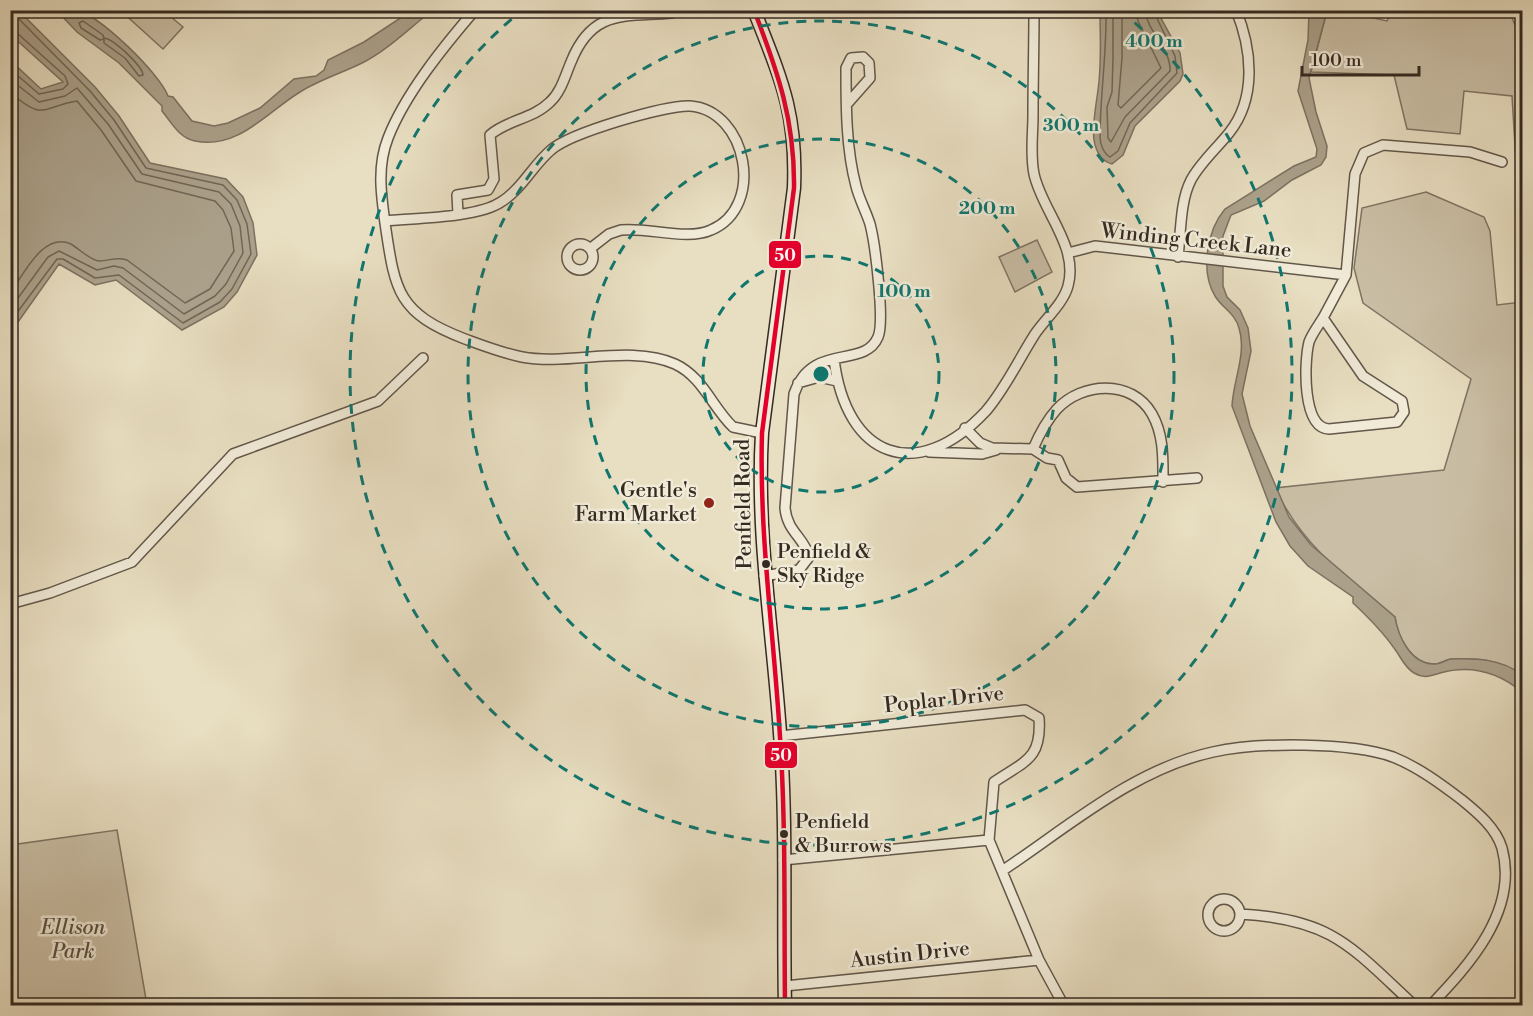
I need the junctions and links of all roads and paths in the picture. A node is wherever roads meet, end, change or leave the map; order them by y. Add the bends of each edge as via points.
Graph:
1 (475, 10) edge
2 (678, 10) edge
3 (1034, 10) edge
4 (1236, 10) edge
5 (753, 13) edge
6 (847, 104) junction
7 (1502, 162) dead end
8 (459, 214) junction
9 (385, 221) junction
10 (591, 248) dead end
11 (1068, 253) junction
12 (1178, 256) junction
13 (1346, 275) junction
14 (1323, 318) junction
15 (423, 358) dead end
16 (834, 359) junction
17 (837, 381) junction
18 (798, 383) junction
19 (965, 428) junction
20 (762, 433) junction
21 (1000, 449) junction
22 (1033, 449) junction
23 (927, 451) junction
24 (1197, 478) dead end
25 (1163, 482) junction
26 (764, 576) junction
27 (10, 604) edge
28 (780, 736) junction
29 (989, 840) junction
30 (783, 860) junction
31 (1002, 871) junction
32 (1240, 914) dead end
33 (1039, 960) junction
34 (785, 986) junction
35 (785, 1005) edge
36 (1064, 1005) edge
37 (1415, 1005) edge
38 (1430, 1005) edge

1 - 9 street via 422,80 388,138 380,178
2 - 8 street via 672,14 606,18 588,32 552,101 490,135 494,179 488,190 457,195
3 - 11 street via 1034,174
4 - 12 street via 1246,43 1248,90 1231,131 1190,182
5 - 20 main road, Penfield Road via 788,100 795,158
6 - 6 street via 846,68 851,58 863,57 869,63 870,78
6 - 16 street via 855,186 872,232 881,324 875,343 866,350
7 - 13 street via 1470,152 1383,145 1364,153 1355,174
8 - 9 street
8 - 10 street via 501,203 553,148 569,139 672,107 691,106 721,120 736,141 745,177 739,204 722,224 698,234 621,230
9 - 20 street via 396,285 407,305 422,319 451,334 522,357 640,357 665,361 694,377 733,427
11 - 12 street, Winding Creek Lane via 1095,246
11 - 19 street via 1068,285 1062,298 990,405
12 - 13 street, Winding Creek Lane
13 - 14 street
14 - 14 street via 1310,339 1307,358 1308,398 1315,422 1320,428 1329,429 1394,423 1400,419 1404,412 1402,401 1363,376
15 - 27 street via 378,401 232,454 132,562
16 - 17 street
16 - 18 street via 816,363
17 - 18 street via 819,377
17 - 23 street via 844,406 866,437 894,452 919,455
18 - 26 street via 785,508 787,523 809,557 799,570
19 - 21 street via 980,443
19 - 23 street
20 - 26 main road, Penfield Road via 759,513
21 - 22 street
21 - 23 street via 982,454
22 - 25 street via 1058,460 1066,478 1077,487
22 - 25 street via 1047,422 1066,400 1087,391 1114,389 1134,396 1154,416 1162,444
24 - 25 street
26 - 28 main road, Penfield Road
28 - 29 street, Poplar Drive via 1025,710 1038,718 1040,740 1033,756 994,783
28 - 30 main road, Penfield Road
29 - 30 street
29 - 31 street
30 - 34 main road, Penfield Road
31 - 33 street
31 - 38 street via 1124,788 1210,752 1280,745 1381,753 1414,767 1466,803 1487,823 1502,848 1504,880 1484,942 1472,961
32 - 37 street via 1282,917 1323,929 1350,946
33 - 34 street, Austin Drive
33 - 36 street
34 - 35 main road, Penfield Road

